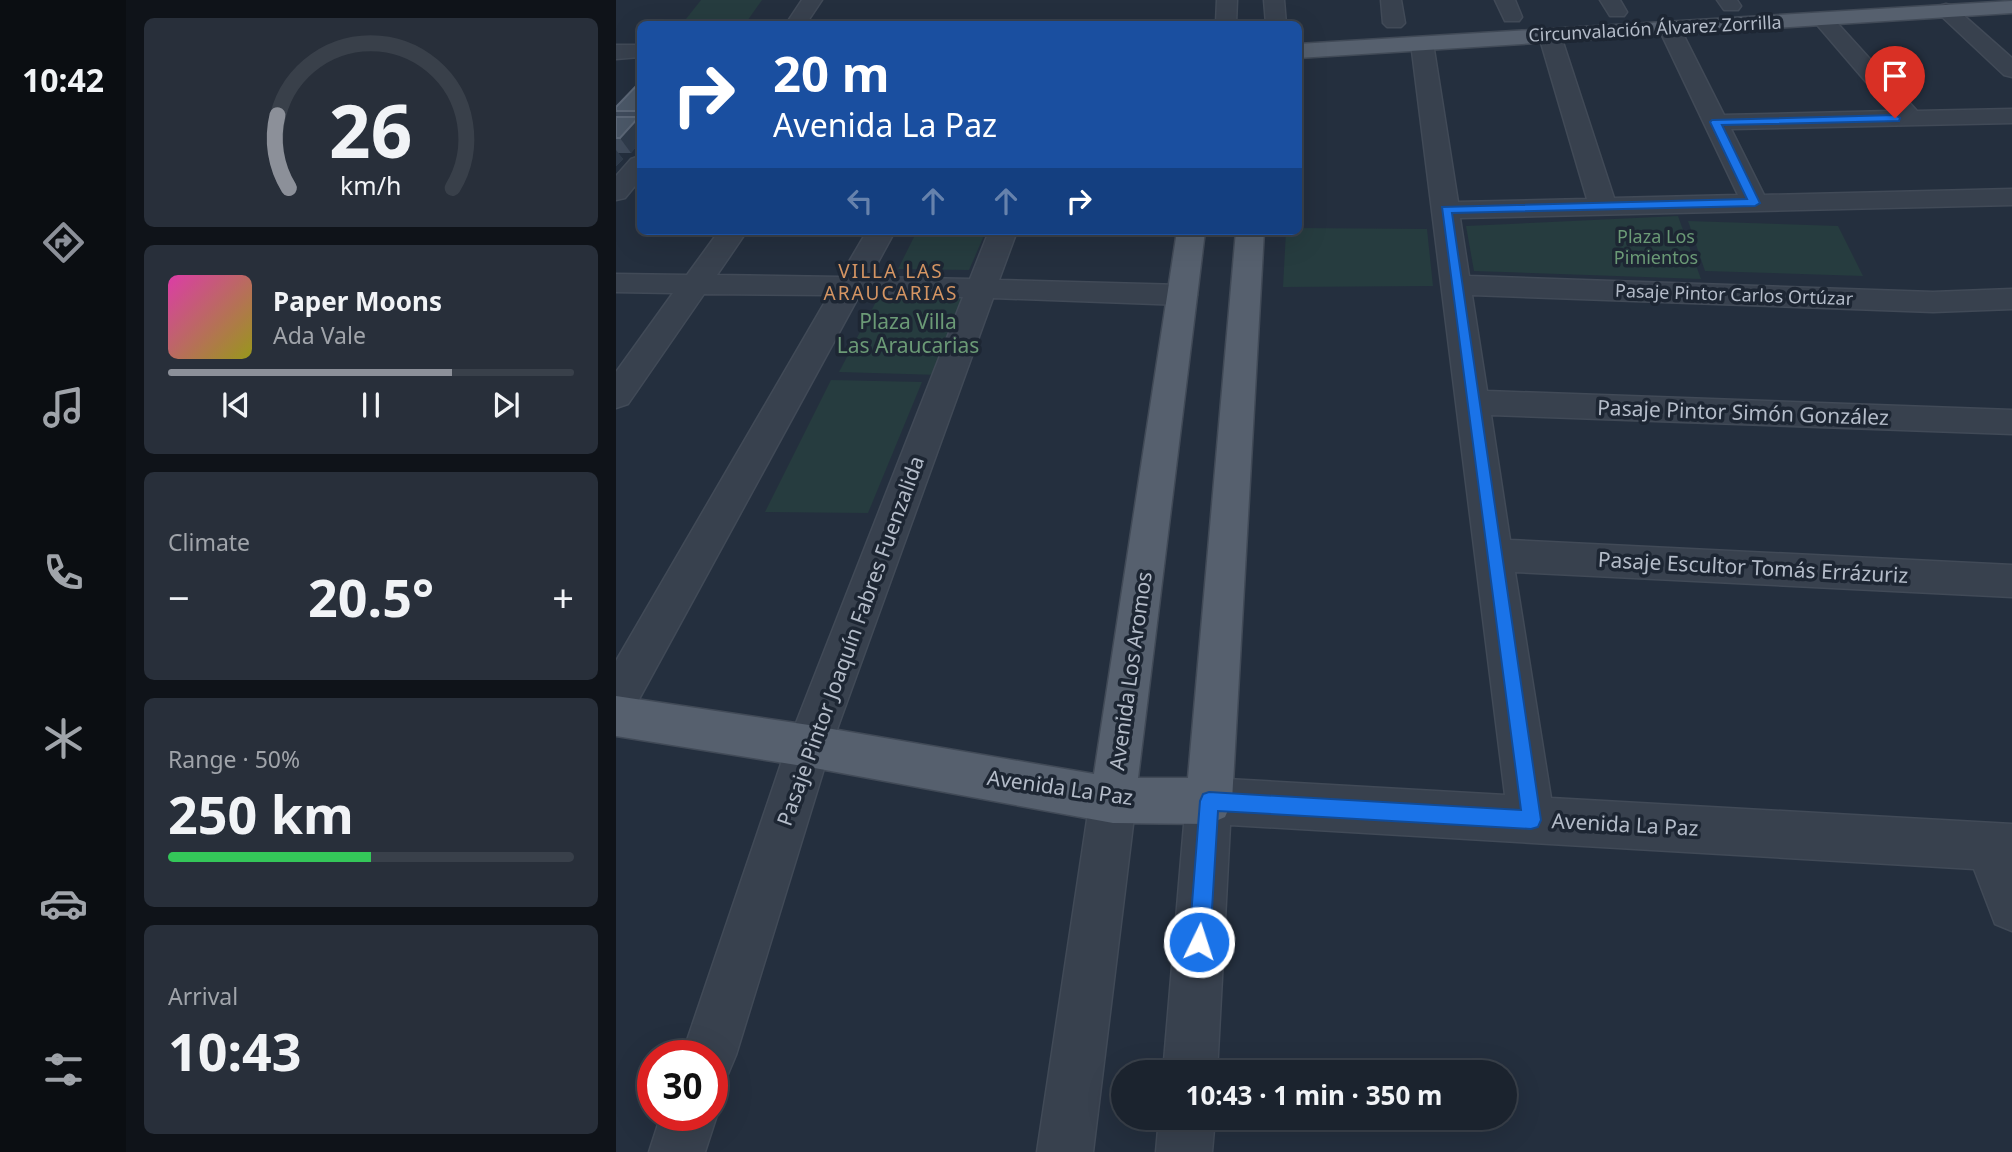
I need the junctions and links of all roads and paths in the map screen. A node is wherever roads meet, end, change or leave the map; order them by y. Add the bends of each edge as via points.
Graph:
1 (811, 0) edge
2 (1227, 0) edge
3 (1274, 0) edge
4 (1391, 0) edge
5 (1729, 3) edge
6 (1614, 6) edge
7 (2012, 7) edge
8 (1508, 9) edge
9 (1816, 9) edge
10 (1946, 10) junction
11 (1485, 19) dead end
12 (798, 21) edge
13 (1227, 21) edge
14 (1276, 21) edge
15 (1394, 23) junction
16 (1367, 25) dead end
17 (1670, 29) junction
18 (1421, 32) junction
19 (1550, 36) junction
20 (1302, 50) edge
21 (637, 51) edge
22 (616, 52) edge
23 (2012, 70) edge
24 (2012, 116) edge
25 (1909, 118) junction
26 (1715, 122) junction
27 (637, 168) edge
28 (616, 192) edge
29 (2012, 197) edge
30 (1755, 203) junction
31 (1603, 206) junction
32 (1446, 210) junction
33 (730, 235) edge
34 (879, 235) edge
35 (1002, 235) edge
36 (1190, 235) edge
37 (1250, 235) edge
38 (616, 282) edge
39 (696, 284) junction
40 (851, 285) junction
41 (1457, 285) junction
42 (982, 288) junction
43 (1182, 295) junction
44 (2012, 299) edge
45 (616, 396) edge
46 (1473, 402) junction
47 (2012, 422) edge
48 (1495, 555) junction
49 (2012, 581) edge
50 (616, 700) edge
51 (616, 716) edge
52 (810, 746) junction
53 (1113, 800) junction
54 (1209, 801) junction
55 (1531, 820) junction
56 (2001, 848) edge
57 (2012, 907) edge
58 (714, 1040) edge
59 (1191, 1060) edge
60 (1186, 1130) edge
61 (684, 1131) edge
62 (677, 1152) edge
63 (1065, 1152) edge
64 (1184, 1152) edge

1 - 12 street
2 - 13 street
3 - 14 street
4 - 15 street
5 - 6 main road, Circunvalación Álvarez Zorrilla
5 - 9 main road, Circunvalación Álvarez Zorrilla
6 - 8 main road, Circunvalación Álvarez Zorrilla
7 - 10 main road, Circunvalación Álvarez Zorrilla
8 - 11 main road, Circunvalación Álvarez Zorrilla
9 - 10 main road, Circunvalación Álvarez Zorrilla
9 - 17 main road, Circunvalación Álvarez Zorrilla
9 - 25 street
10 - 23 street
15 - 16 main road, Circunvalación Álvarez Zorrilla
15 - 18 main road, Circunvalación Álvarez Zorrilla
17 - 19 main road, Circunvalación Álvarez Zorrilla
17 - 26 street
18 - 19 main road, Circunvalación Álvarez Zorrilla
18 - 20 main road, Circunvalación Álvarez Zorrilla
18 - 32 street
19 - 31 street
21 - 22 street
24 - 25 street
25 - 26 street
26 - 30 street
27 - 28 street
29 - 30 street
30 - 31 street
31 - 32 street
32 - 41 street
33 - 39 street
34 - 40 street
35 - 42 street, Pasaje Pintor Joaquín Fabres Fuenzalida
36 - 43 main road, Avenida Los Aromos
37 - 54 main road
38 - 39 street
39 - 40 street
39 - 45 street
40 - 42 street
40 - 50 street
41 - 44 street, Pasaje Pintor Carlos Ortúzar via 1919,302
41 - 46 street
42 - 43 street
42 - 52 street, Pasaje Pintor Joaquín Fabres Fuenzalida
43 - 53 main road, Avenida Los Aromos
46 - 47 street, Pasaje Pintor Simón González
46 - 48 street
48 - 49 street, Pasaje Escultor Tomás Errázuriz
48 - 55 street
51 - 52 main road, Avenida La Paz
52 - 53 main road, Avenida La Paz
52 - 58 street, Pasaje Pintor Joaquín Fabres Fuenzalida
53 - 54 main road, Avenida La Paz
53 - 63 street, Avenida Los Aromos
54 - 55 street, Avenida La Paz
54 - 59 street
55 - 56 street, Avenida La Paz
56 - 57 street
60 - 64 street
61 - 62 street

